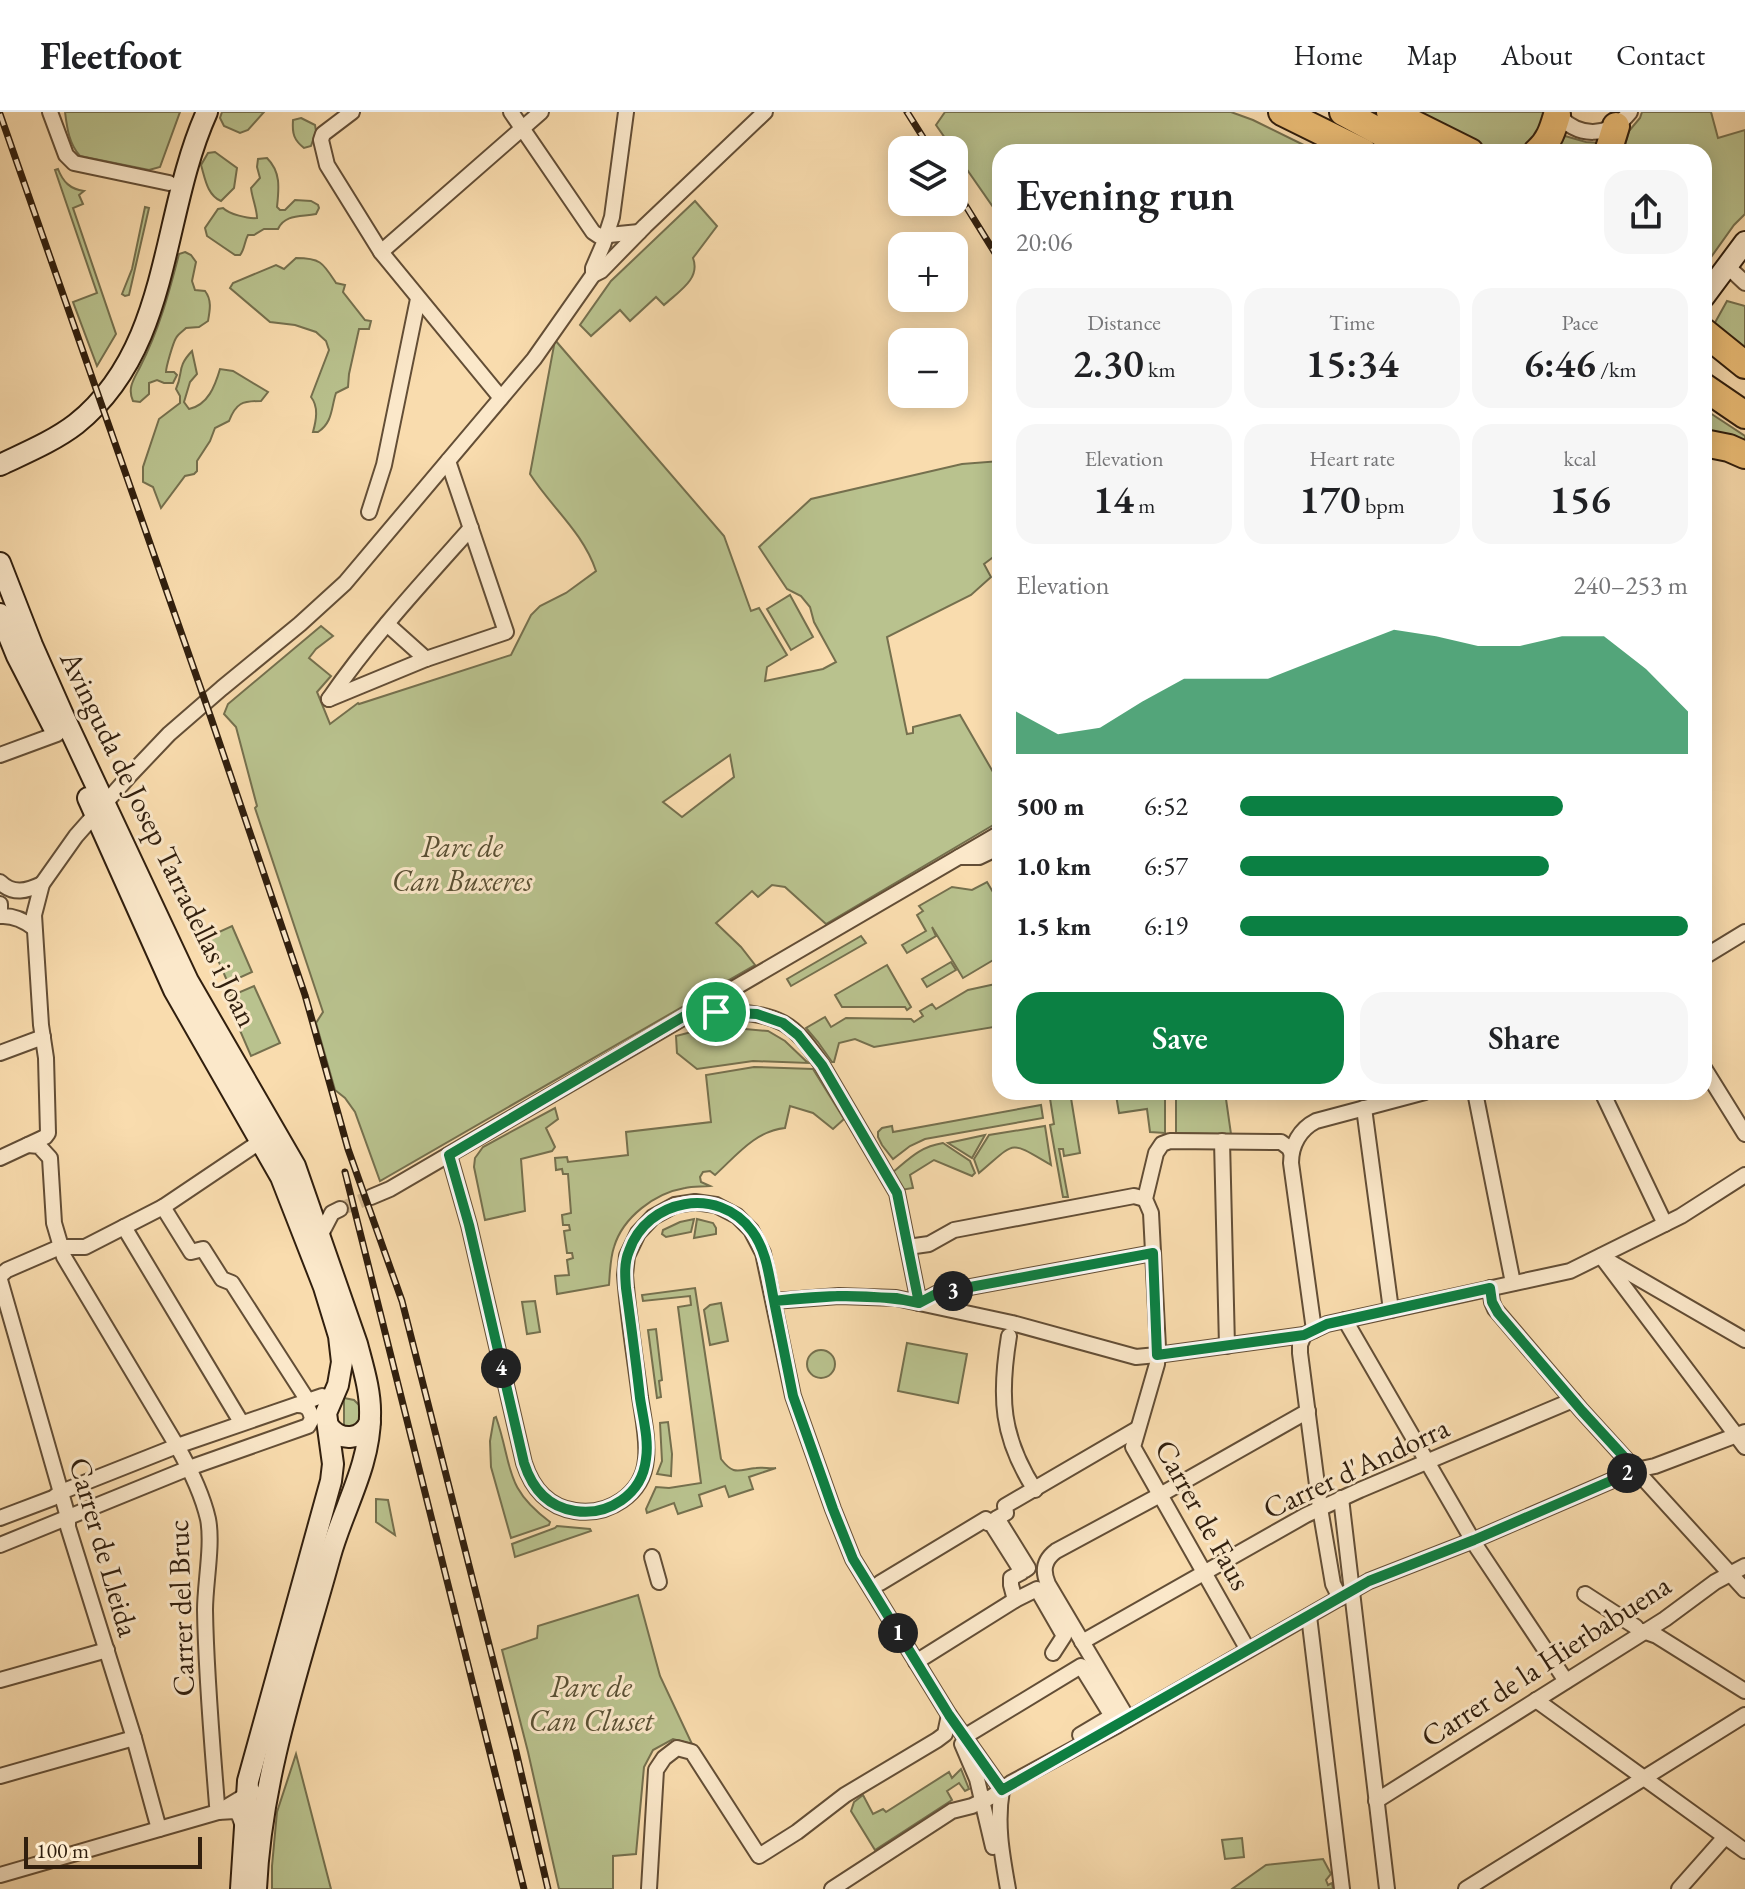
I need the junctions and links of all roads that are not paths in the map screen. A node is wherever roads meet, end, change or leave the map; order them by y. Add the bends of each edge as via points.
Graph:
1 (50, 112) edge
2 (194, 112) edge
3 (207, 112) edge
4 (352, 112) edge
5 (511, 112) edge
6 (541, 112) edge
7 (626, 112) edge
8 (765, 112) edge
9 (1343, 112) edge
10 (1390, 112) edge
11 (1286, 114) edge
12 (1556, 114) edge
13 (1623, 119) edge
14 (522, 128) junction
15 (1329, 144) edge
16 (1347, 144) edge
17 (1402, 144) edge
18 (1454, 144) edge
19 (1545, 144) edge
20 (1612, 144) edge
21 (169, 183) junction
22 (639, 232) junction
23 (606, 236) junction
24 (1745, 242) edge
25 (381, 252) junction
26 (1727, 266) junction
27 (593, 275) junction
28 (1745, 283) edge
29 (1712, 286) edge
30 (418, 299) junction
31 (1712, 338) edge
32 (1712, 359) edge
33 (1745, 365) edge
34 (1745, 383) edge
35 (1712, 392) edge
36 (501, 398) junction
37 (1745, 415) edge
38 (1712, 445) edge
39 (0, 448) edge
40 (1745, 455) edge
41 (448, 461) junction
42 (0, 465) edge
43 (369, 512) dead end
44 (471, 528) junction
45 (0, 563) edge
46 (0, 614) edge
47 (387, 624) junction
48 (426, 659) junction
49 (57, 734) junction
50 (0, 755) edge
51 (100, 810) junction
52 (992, 838) edge
53 (992, 851) edge
54 (959, 857) junction
55 (0, 882) edge
56 (42, 884) junction
57 (0, 904) edge
58 (0, 916) edge
59 (34, 928) junction
60 (1745, 932) edge
61 (1712, 952) edge
62 (693, 1011) junction
63 (43, 1037) junction
64 (0, 1053) edge
65 (1712, 1081) edge
66 (1394, 1100) edge
67 (1477, 1100) edge
68 (1606, 1100) edge
69 (1364, 1108) junction
70 (1745, 1134) edge
71 (261, 1141) junction
72 (1222, 1141) junction
73 (28, 1145) junction
74 (1291, 1152) junction
75 (449, 1155) junction
76 (0, 1158) edge
77 (1745, 1175) edge
78 (307, 1196) junction
79 (371, 1197) tunnel mouth
80 (1145, 1199) junction
81 (163, 1207) junction
82 (1665, 1224) junction
83 (124, 1227) junction
84 (320, 1236) junction
85 (60, 1247) junction
86 (908, 1247) junction
87 (1153, 1253) junction
88 (1601, 1256) junction
89 (0, 1278) edge
90 (1513, 1283) junction
91 (1490, 1288) junction
92 (774, 1301) junction
93 (919, 1303) junction
94 (1391, 1310) junction
95 (1345, 1320) junction
96 (1309, 1332) junction
97 (1009, 1336) dead end
98 (1745, 1340) edge
99 (1227, 1346) junction
100 (1157, 1355) junction
101 (333, 1399) junction
102 (1573, 1400) junction
103 (304, 1401) junction
104 (1308, 1411) junction
105 (370, 1414) junction
106 (241, 1422) junction
107 (302, 1428) junction
108 (1137, 1429) junction
109 (330, 1435) junction
110 (1742, 1438) edge
111 (177, 1446) junction
112 (1428, 1462) junction
113 (189, 1468) junction
114 (1636, 1470) junction
115 (1035, 1490) junction
116 (61, 1492) junction
117 (1160, 1495) junction
118 (1341, 1498) junction
119 (1320, 1508) junction
120 (68, 1517) junction
121 (0, 1518) edge
122 (991, 1523) junction
123 (1474, 1540) junction
124 (0, 1545) edge
125 (652, 1557) dead end
126 (1745, 1566) edge
127 (1036, 1569) junction
128 (1204, 1573) junction
129 (1730, 1574) junction
130 (659, 1582) dead end
131 (880, 1583) dead end
132 (1745, 1590) edge
133 (1346, 1594) junction
134 (1585, 1594) dead end
135 (1015, 1600) junction
136 (1309, 1616) junction
137 (1640, 1629) junction
138 (1082, 1642) junction
139 (107, 1650) junction
140 (1248, 1650) junction
141 (1053, 1653) dead end
142 (916, 1662) junction
143 (0, 1680) edge
144 (1566, 1681) junction
145 (1745, 1691) edge
146 (1536, 1700) junction
147 (949, 1715) junction
148 (1745, 1715) edge
149 (1118, 1719) junction
150 (964, 1737) junction
151 (134, 1738) junction
152 (1041, 1758) dead end
153 (0, 1776) edge
154 (269, 1777) junction
155 (1645, 1778) junction
156 (977, 1779) junction
157 (1002, 1790) junction
158 (247, 1795) junction
159 (983, 1801) junction
160 (1376, 1801) junction
161 (218, 1812) junction
162 (159, 1829) junction
163 (244, 1830) junction
164 (1725, 1837) junction
165 (1745, 1851) edge
166 (1, 1869) edge
167 (241, 1889) edge
168 (256, 1889) edge
169 (649, 1889) edge
170 (832, 1889) edge
171 (1000, 1889) edge
172 (1008, 1889) edge
173 (1342, 1889) edge
174 (1387, 1889) edge
175 (1466, 1889) edge
176 (1679, 1889) edge

1 - 21 street via 74,163
2 - 21 street
3 - 42 street via 184,174 156,295 126,366 101,402 75,424
4 - 25 street via 327,129 321,140 327,165
5 - 14 street
6 - 14 street
7 - 23 street
8 - 22 street
9 - 17 highway
10 - 18 highway
11 - 15 highway
11 - 16 highway
12 - 13 street via 1585,132 1598,132
12 - 19 highway
13 - 20 highway
14 - 23 street via 593,232
14 - 25 street
21 - 39 street via 141,301 106,377 64,419
22 - 23 street
22 - 27 street
23 - 27 street
24 - 26 street
25 - 30 street
26 - 28 street
26 - 29 street
27 - 36 street
30 - 36 street
30 - 43 street via 384,465
31 - 33 highway
32 - 34 highway
35 - 37 highway
36 - 41 street
38 - 40 highway
41 - 44 street
41 - 51 street via 345,583 180,724
44 - 47 street
44 - 48 street via 506,632
45 - 51 street, Avinguda de Josep Tarradellas i Joan
46 - 49 street, Avinguda de Josep Tarradellas i Joan
47 - 48 street
47 - 48 street via 329,699
49 - 50 street
49 - 51 street, Avinguda de Josep Tarradellas i Joan
51 - 56 street
51 - 71 street, Avinguda de Josep Tarradellas i Joan via 174,990
51 - 78 street, Avinguda de Josep Tarradellas i Joan
52 - 54 street
53 - 54 street
54 - 62 street
55 - 56 street via 16,891
56 - 59 street
57 - 58 street
58 - 59 street
59 - 63 street
60 - 61 street
62 - 75 street
62 - 86 street via 757,1014 783,1023 810,1048 897,1193
63 - 64 street
63 - 73 street via 49,1128 45,1137
65 - 70 street
66 - 69 street
67 - 90 street
68 - 82 street
69 - 74 street via 1310,1124
69 - 94 street
71 - 81 street
71 - 101 street, Avinguda de Josep Tarradellas i Joan via 281,1177 339,1336 342,1367
72 - 74 street via 1281,1142
72 - 80 street via 1162,1144
72 - 99 street
73 - 76 street
73 - 85 street, Carrer del Bruc via 39,1146 50,1158
74 - 96 street
75 - 79 street
75 - 92 street via 526,1471 545,1498 565,1509 612,1507 631,1492 647,1457 625,1275 629,1249 646,1224 665,1209 695,1202 737,1216 759,1241
77 - 82 street
78 - 84 street, Avinguda de Josep Tarradellas i Joan
78 - 84 street via 317,1206 336,1211
80 - 86 street via 1134,1196 954,1230 929,1244
80 - 87 street, Carrer de Faus
81 - 83 street
81 - 103 street via 191,1252 203,1249 222,1279 232,1283
82 - 88 street
83 - 85 street via 85,1247
83 - 106 street
84 - 105 street, Avinguda de Josep Tarradellas i Joan via 357,1344
85 - 89 street
85 - 111 street, Carrer del Bruc
86 - 93 street
87 - 93 street via 938,1293
87 - 100 street, Carrer de Faus
88 - 90 street via 1570,1271
88 - 98 street
88 - 110 street
89 - 116 street, Carrer de Lleida
90 - 91 street
91 - 94 street
91 - 102 street via 1495,1309
92 - 93 street via 839,1296
92 - 142 street via 793,1396 833,1509 859,1571
93 - 100 street via 1136,1357
94 - 95 street
95 - 96 street
95 - 112 street
96 - 99 street
96 - 104 street via 1300,1345
97 - 115 street via 1004,1414 1014,1452
99 - 100 street
100 - 108 street, Carrer de Faus
101 - 103 street
101 - 105 street via 354,1393
101 - 109 street, Avinguda de Josep Tarradellas i Joan via 326,1413
102 - 112 street, Carrer d'Andorra
102 - 114 street
103 - 106 street
103 - 107 street via 311,1414 310,1423
104 - 117 street
104 - 119 street
105 - 109 street via 361,1434
105 - 154 street, Avinguda de Josep Tarradellas i Joan via 366,1454 334,1542
106 - 111 street
107 - 109 street
107 - 113 street
108 - 115 street
108 - 117 street, Carrer de Faus via 1133,1447
109 - 158 street, Avinguda de Josep Tarradellas i Joan via 330,1487
110 - 114 street
111 - 113 street, Carrer del Bruc
111 - 116 street
112 - 118 street, Carrer d'Andorra
112 - 123 street
113 - 120 street
113 - 161 street, Carrer del Bruc via 208,1519 206,1645
114 - 123 street
114 - 129 street
115 - 127 street via 1005,1506 1006,1513 997,1518
116 - 120 street, Carrer de Lleida
116 - 121 street
117 - 127 street via 1056,1551
117 - 128 street, Carrer de Faus
118 - 119 street, Carrer d'Andorra
118 - 133 street
119 - 128 street, Carrer d'Andorra
119 - 133 street via 1333,1584
120 - 124 street
120 - 139 street, Carrer de Lleida
122 - 127 street via 994,1520 1025,1570
122 - 131 street via 986,1519
122 - 135 street via 1022,1572 1008,1582
123 - 133 street
123 - 144 street
125 - 130 street
126 - 129 street, Carrer de la Hierbabuena
127 - 138 street
128 - 138 street, Carrer d'Andorra
128 - 140 street, Carrer de Faus
129 - 132 street
129 - 137 street, Carrer de la Hierbabuena via 1665,1619
133 - 136 street
133 - 160 street via 1353,1612
134 - 137 street
135 - 141 street via 1037,1589 1064,1636
135 - 142 street
136 - 140 street
136 - 173 street
137 - 144 street, Carrer de la Hierbabuena
137 - 145 street
138 - 149 street
139 - 143 street
139 - 151 street, Carrer de Lleida
140 - 149 street
142 - 147 street
144 - 146 street, Carrer de la Hierbabuena
146 - 155 street
146 - 160 street, Carrer de la Hierbabuena
147 - 150 street
147 - 156 street
147 - 169 street via 945,1734 937,1740 845,1795 759,1856 692,1752 677,1748 656,1770
148 - 155 street
149 - 150 street via 1081,1666
149 - 152 street
149 - 157 street
150 - 157 street
151 - 153 street
151 - 162 street, Carrer de Lleida
154 - 158 street
154 - 168 street, Avinguda de Josep Tarradellas i Joan
155 - 164 street
155 - 175 street
156 - 157 street
156 - 159 street
157 - 159 street
157 - 172 street via 999,1833
158 - 161 street
158 - 163 street, Avinguda de Josep Tarradellas i Joan
159 - 170 street via 952,1811
159 - 171 street
160 - 174 street
161 - 162 street
161 - 163 street via 235,1811
162 - 166 street
163 - 167 street, Avinguda de Josep Tarradellas i Joan
164 - 165 street
164 - 176 street

